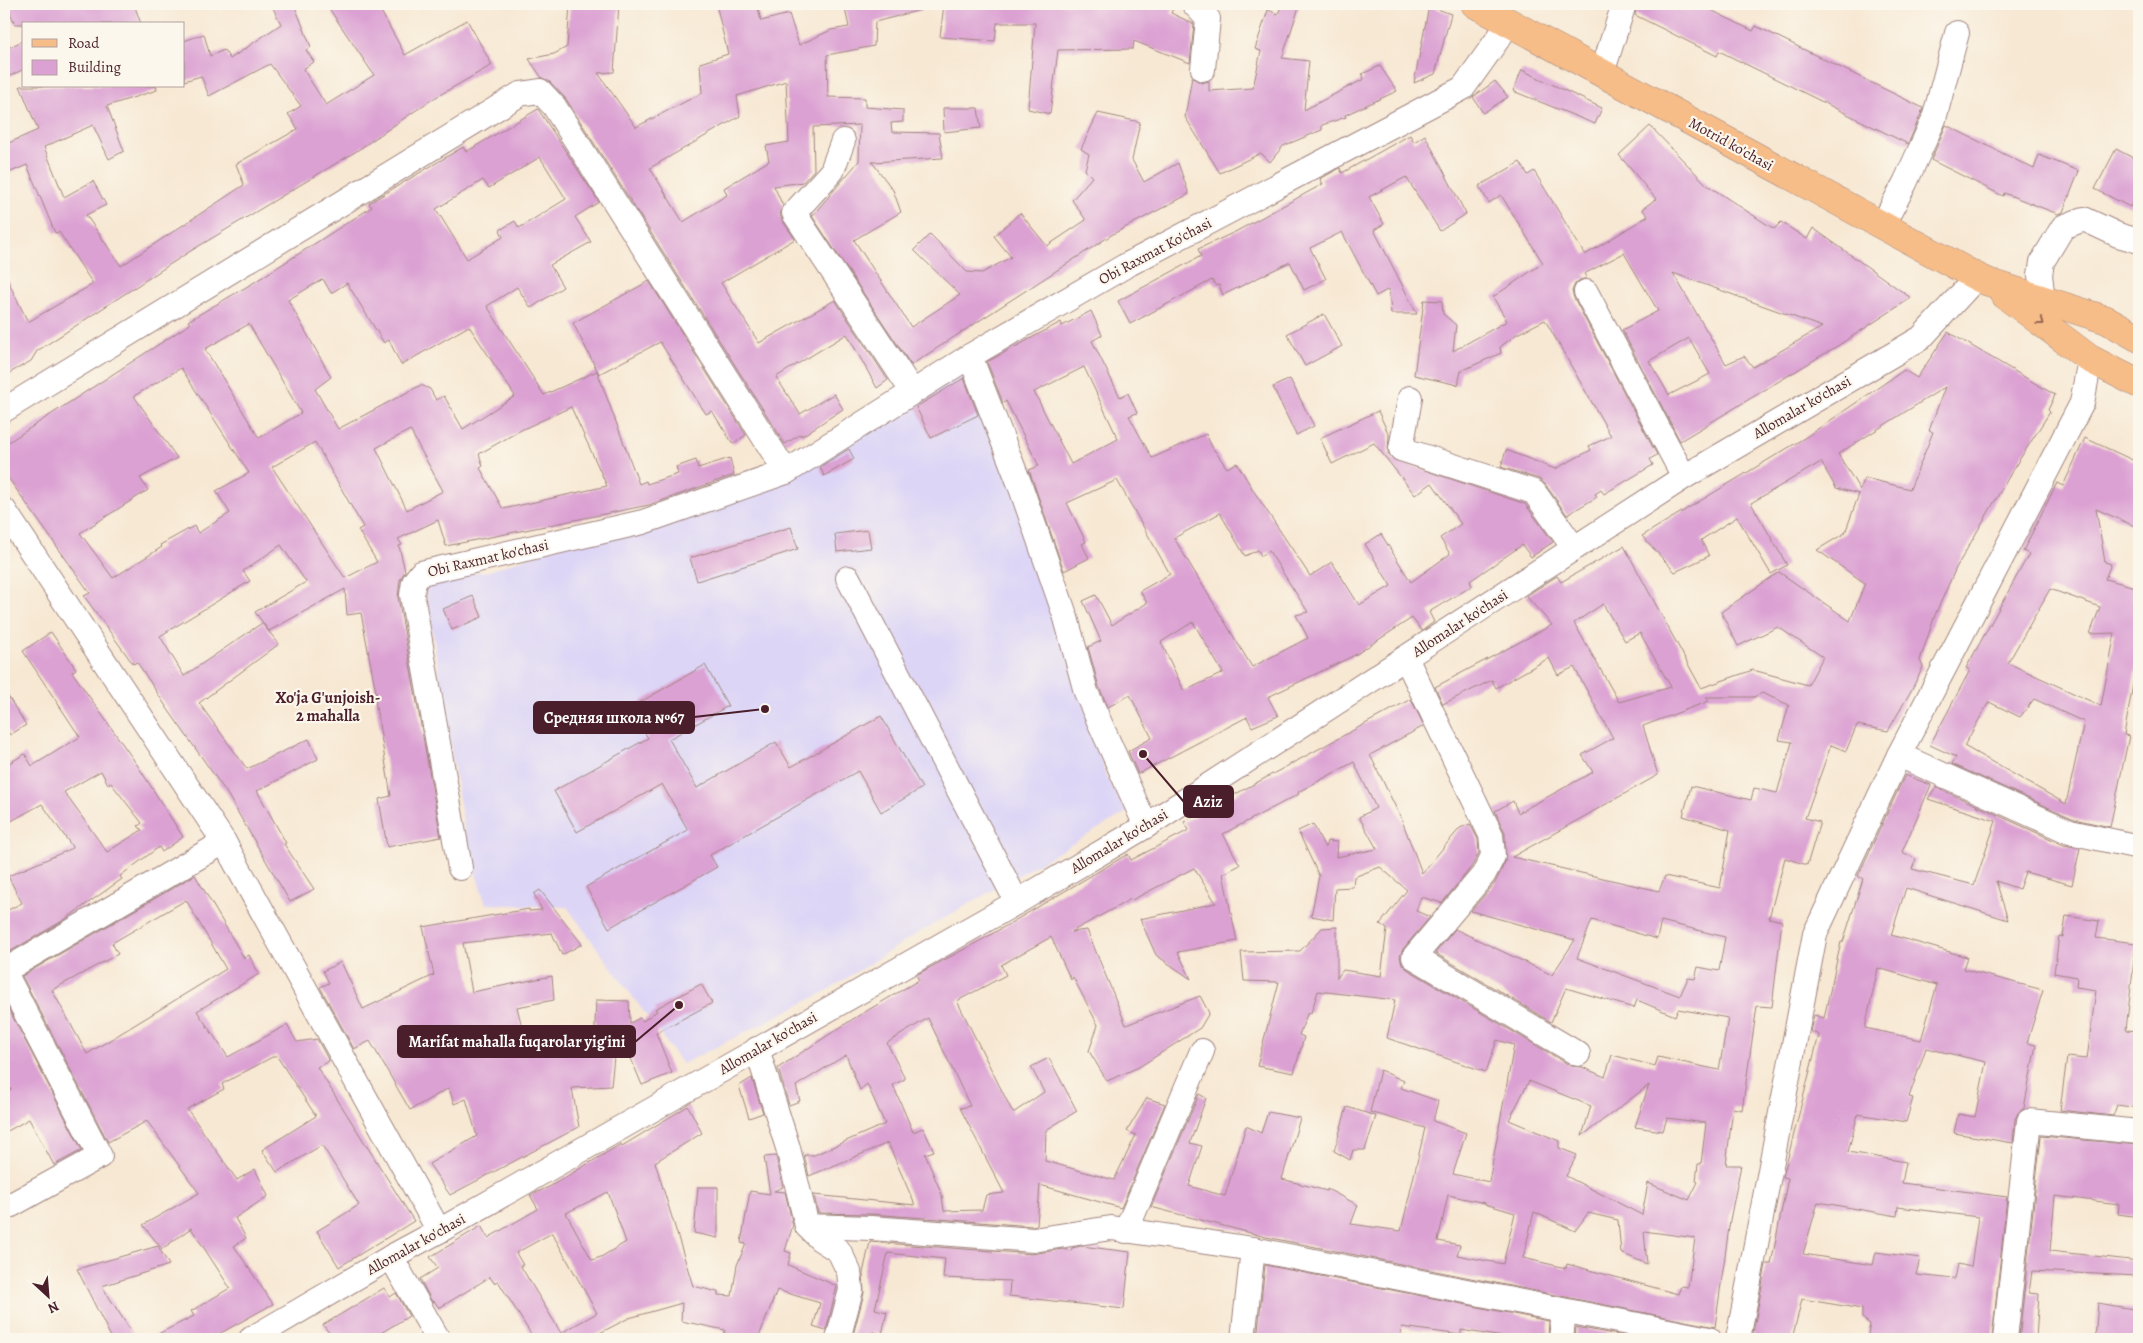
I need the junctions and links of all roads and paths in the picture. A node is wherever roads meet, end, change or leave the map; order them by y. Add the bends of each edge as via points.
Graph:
1 (1194, 4) edge
2 (1475, 4) edge
3 (1624, 4) edge
4 (1510, 22) junction
5 (1957, 32) dead end
6 (1203, 69) dead end
7 (1602, 73) junction
8 (843, 142) dead end
9 (1882, 226) junction
10 (2139, 241) edge
11 (1982, 280) junction
12 (1586, 292) dead end
13 (2043, 300) junction
14 (2139, 338) edge
15 (970, 356) junction
16 (2090, 359) junction
17 (2139, 384) edge
18 (912, 391) junction
19 (1410, 398) dead end
20 (4, 410) edge
21 (786, 472) junction
22 (1684, 477) junction
23 (4, 510) edge
24 (1574, 548) junction
25 (848, 578) dead end
26 (1406, 658) junction
27 (1899, 755) junction
28 (1146, 826) junction
29 (224, 842) junction
30 (2139, 847) edge
31 (460, 868) dead end
32 (1017, 902) junction
33 (4, 971) edge
34 (757, 1049) junction
35 (1202, 1051) dead end
36 (1578, 1054) dead end
37 (2139, 1132) edge
38 (4, 1209) edge
39 (808, 1226) junction
40 (439, 1231) junction
41 (1126, 1231) junction
42 (1253, 1249) junction
43 (391, 1257) junction
44 (1564, 1311) junction
45 (252, 1339) edge
46 (438, 1339) edge
47 (838, 1339) edge
48 (1243, 1339) edge
49 (1561, 1339) edge
50 (1710, 1339) edge
51 (1738, 1339) edge
52 (2005, 1339) edge

1 - 6 street via 1208,19
2 - 4 main road, Motrid ko'chasi
3 - 7 street
4 - 7 main road, Motrid ko'chasi
4 - 15 street, Obi Raxmat Ko'chasi via 1462,88 1126,266
5 - 9 street via 1934,119
7 - 9 main road, Motrid ko'chasi
8 - 18 street via 832,171 794,213
9 - 11 main road, Motrid ko'chasi
10 - 13 street via 2084,220 2062,227 2042,262
11 - 13 main road, Motrid ko'chasi
11 -> 16 main road, Motrid ko'chasi
11 - 22 street, Allomalar ko'chasi via 1921,338
12 - 22 street
13 - 14 main road, Motrid ko'chasi via 2107,320
15 - 18 street, Obi Raxmat Ko'chasi
15 - 28 street via 1020,485 1066,618 1086,692
16 - 17 main road, Motrid ko'chasi
16 - 27 street via 2082,403
18 - 21 street, Obi Raxmat Ko'chasi
19 - 24 street via 1401,449 1534,492
20 - 21 street via 520,94 540,91 559,114
21 - 31 street, Obi Raxmat ko'chasi via 643,522 421,573 414,582 412,595
22 - 24 street, Allomalar ko'chasi
23 - 29 street
24 - 26 street, Allomalar ko'chasi
25 - 32 street
26 - 28 street, Allomalar ko'chasi
26 - 36 street via 1491,835 1493,856 1484,874 1414,957
27 - 30 street via 2070,832
27 - 51 street via 1815,934
28 - 32 street, Allomalar ko'chasi
29 - 33 street
29 - 40 street
32 - 34 street, Allomalar ko'chasi
33 - 38 street via 100,1156
34 - 39 street
34 - 40 street, Allomalar ko'chasi
35 - 41 street
37 - 52 street via 2028,1121
39 - 41 street via 1033,1240 1111,1228
39 - 47 street via 820,1239 839,1251 849,1272 851,1290
40 - 43 street, Allomalar ko'chasi
41 - 42 street
42 - 44 street
42 - 48 street
43 - 45 street, Allomalar ko'chasi
43 - 46 street
44 - 49 street
44 - 50 street

